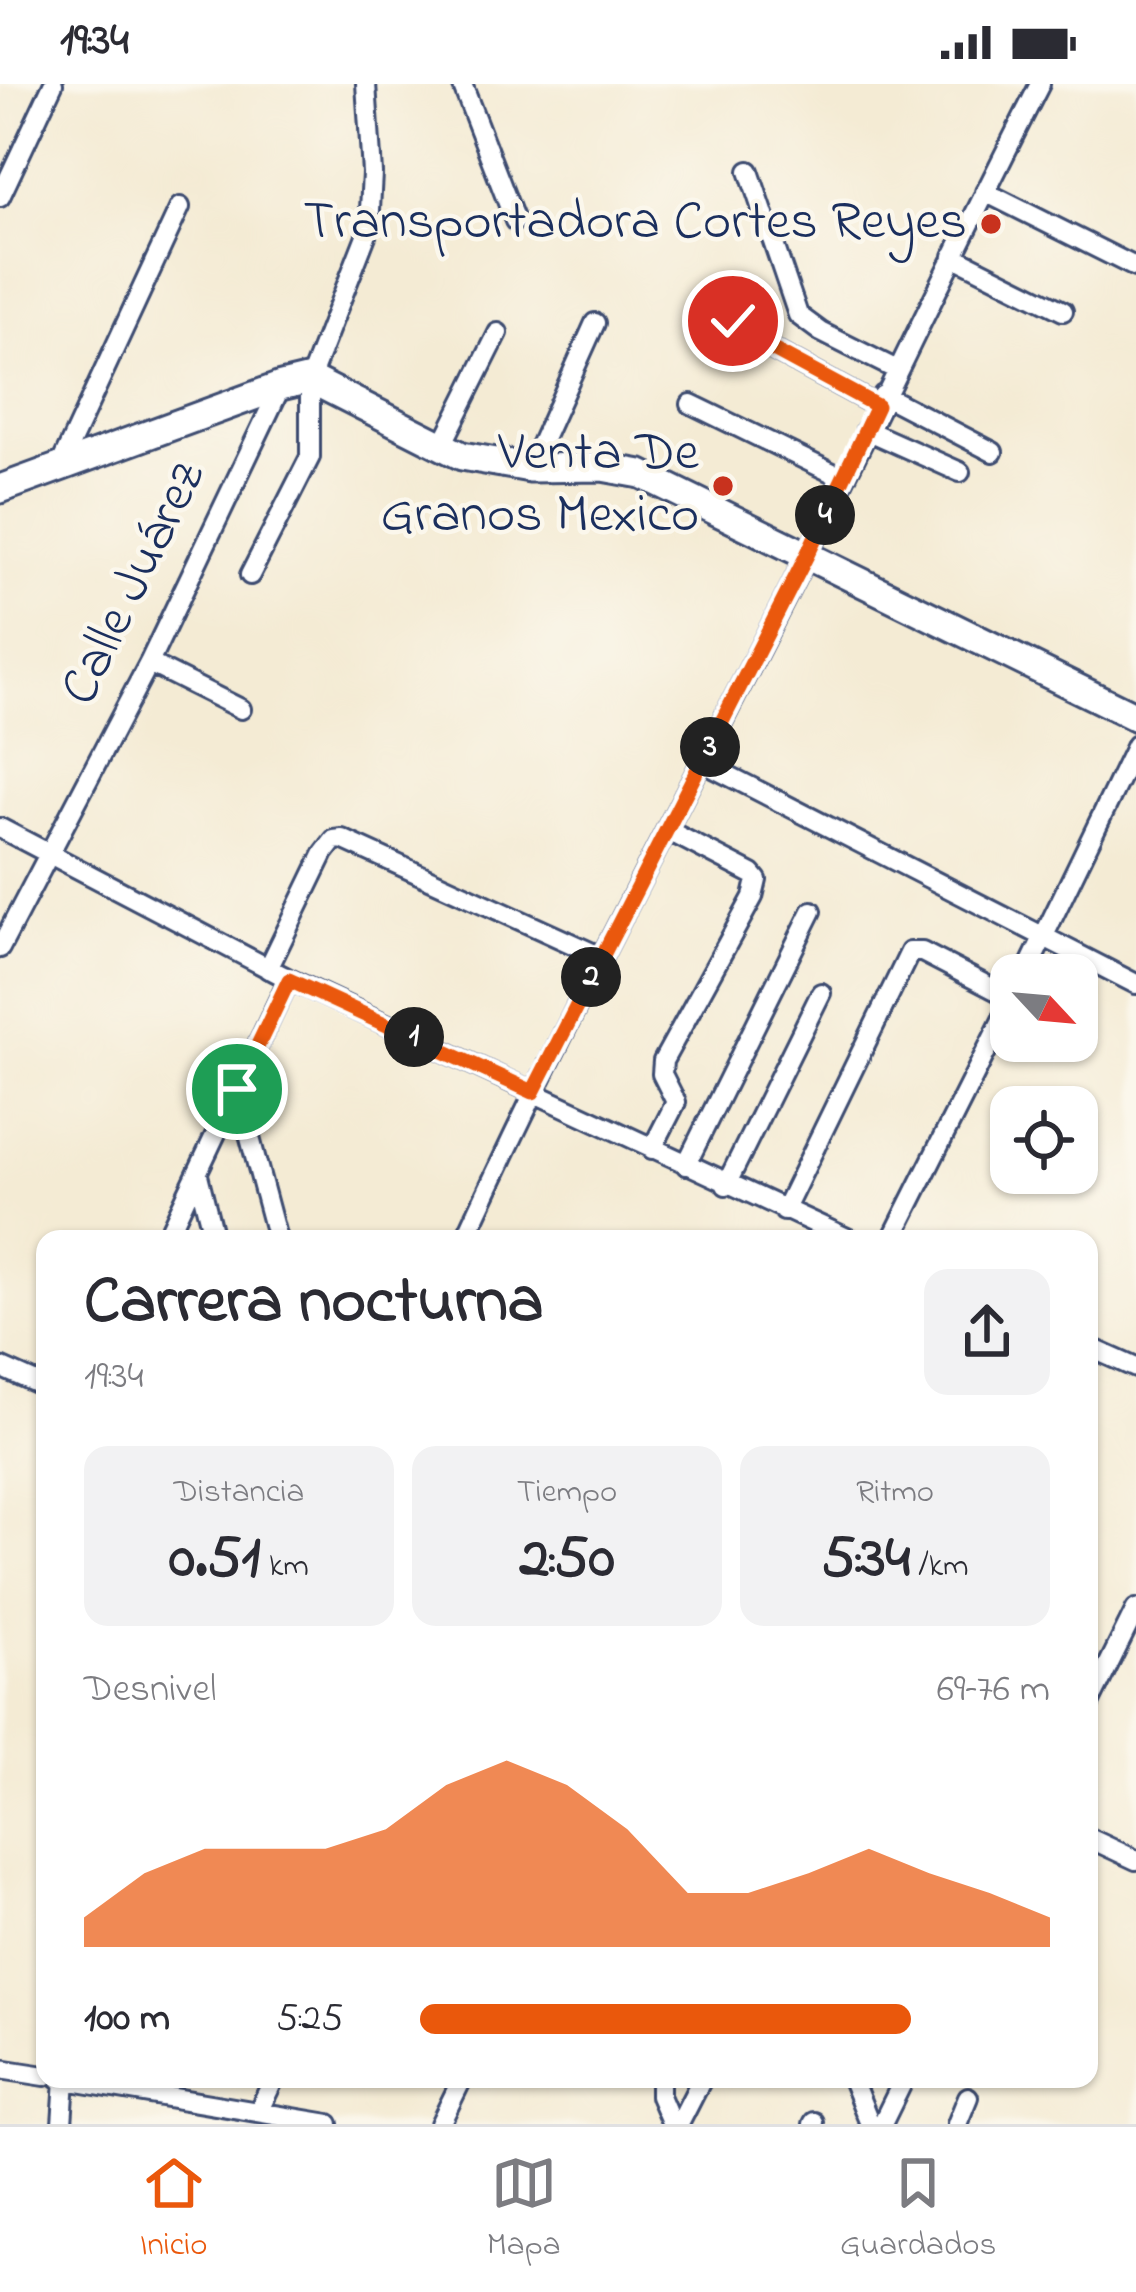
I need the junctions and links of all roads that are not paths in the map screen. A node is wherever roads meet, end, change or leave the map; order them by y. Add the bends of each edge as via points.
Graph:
1 (53, 84) edge
2 (366, 84) edge
3 (462, 84) edge
4 (1040, 84) edge
5 (749, 171) dead end
6 (985, 192) junction
7 (0, 197) edge
8 (180, 207) dead end
9 (515, 221) dead end
10 (953, 256) junction
11 (1135, 267) edge
12 (1063, 310) dead end
13 (733, 321) dead end
14 (595, 323) dead end
15 (498, 333) dead end
16 (895, 369) junction
17 (310, 380) junction
18 (281, 386) junction
19 (880, 401) junction
20 (691, 404) dead end
21 (866, 430) junction
22 (441, 447) junction
23 (993, 452) dead end
24 (530, 468) junction
25 (59, 469) junction
26 (960, 472) dead end
27 (843, 478) junction
28 (0, 489) edge
29 (807, 555) junction
30 (250, 575) dead end
31 (149, 663) junction
32 (242, 709) dead end
33 (1136, 717) edge
34 (1136, 745) edge
35 (702, 762) junction
36 (0, 828) edge
37 (667, 830) junction
38 (51, 852) junction
39 (812, 911) dead end
40 (1044, 936) junction
41 (0, 948) edge
42 (1035, 954) edge
43 (601, 957) junction
44 (268, 969) junction
45 (289, 980) junction
46 (1136, 984) edge
47 (990, 989) edge
48 (821, 993) dead end
49 (990, 1042) edge
50 (237, 1089) junction
51 (533, 1092) junction
52 (652, 1149) junction
53 (686, 1165) junction
54 (198, 1175) junction
55 (726, 1185) junction
56 (784, 1210) junction
57 (170, 1230) edge
58 (212, 1230) edge
59 (275, 1230) edge
60 (469, 1230) edge
61 (829, 1230) edge
62 (896, 1230) edge
63 (1098, 1351) edge
64 (0, 1367) edge
65 (1136, 1369) edge
66 (36, 1383) edge
67 (1136, 1609) edge
68 (1098, 1686) edge
69 (1098, 1842) edge
70 (1136, 1860) edge
71 (0, 2068) edge
72 (36, 2075) edge
73 (63, 2088) edge
74 (116, 2088) edge
75 (269, 2088) edge
76 (458, 2088) edge
77 (660, 2088) edge
78 (697, 2088) edge
79 (856, 2088) edge
80 (900, 2088) edge
81 (968, 2097) dead end
82 (257, 2112) junction
83 (62, 2124) edge
84 (329, 2124) edge
85 (440, 2124) edge
86 (675, 2124) edge
87 (870, 2124) edge
88 (882, 2124) edge
89 (957, 2124) edge

1 - 7 street
2 - 17 street via 369,227
3 - 9 street
4 - 6 street
5 - 16 street via 799,315
6 - 10 street
6 - 11 street
8 - 25 street
10 - 12 street
10 - 16 street
13 - 19 street via 764,345
14 - 24 street
15 - 22 street
16 - 19 street
17 - 18 main road
17 - 22 main road
17 - 30 street via 312,450
18 - 25 main road
18 - 31 street, Calle Juárez
19 - 21 street
19 - 23 street
20 - 27 street
21 - 26 street
21 - 27 street
22 - 24 main road
24 - 29 main road via 641,474
25 - 28 main road
27 - 29 street
29 - 33 main road
29 - 35 street
31 - 32 street
31 - 38 street, Calle Juárez
34 - 40 street
35 - 37 street
35 - 40 street
36 - 38 street
37 - 43 street
37 - 52 street via 752,874 756,888 663,1061 676,1102
38 - 41 street, Calle Juárez
38 - 44 street
39 - 53 street
40 - 42 street
40 - 46 street
43 - 44 street via 343,839 324,853
43 - 51 street
44 - 45 street
45 - 50 street
45 - 51 street
47 - 56 street via 910,952
48 - 55 street
49 - 62 street
50 - 54 street
50 - 59 street
51 - 52 street
51 - 60 street
52 - 53 street
53 - 55 street
54 - 57 street
54 - 58 street
55 - 56 street
56 - 61 street
63 - 65 street
64 - 66 street
67 - 68 street
69 - 70 street
71 - 72 street
73 - 83 street
74 - 82 street
75 - 82 street
76 - 85 street
77 - 86 street
78 - 86 street
79 - 87 street
80 - 88 street
81 - 89 street
82 - 84 street

